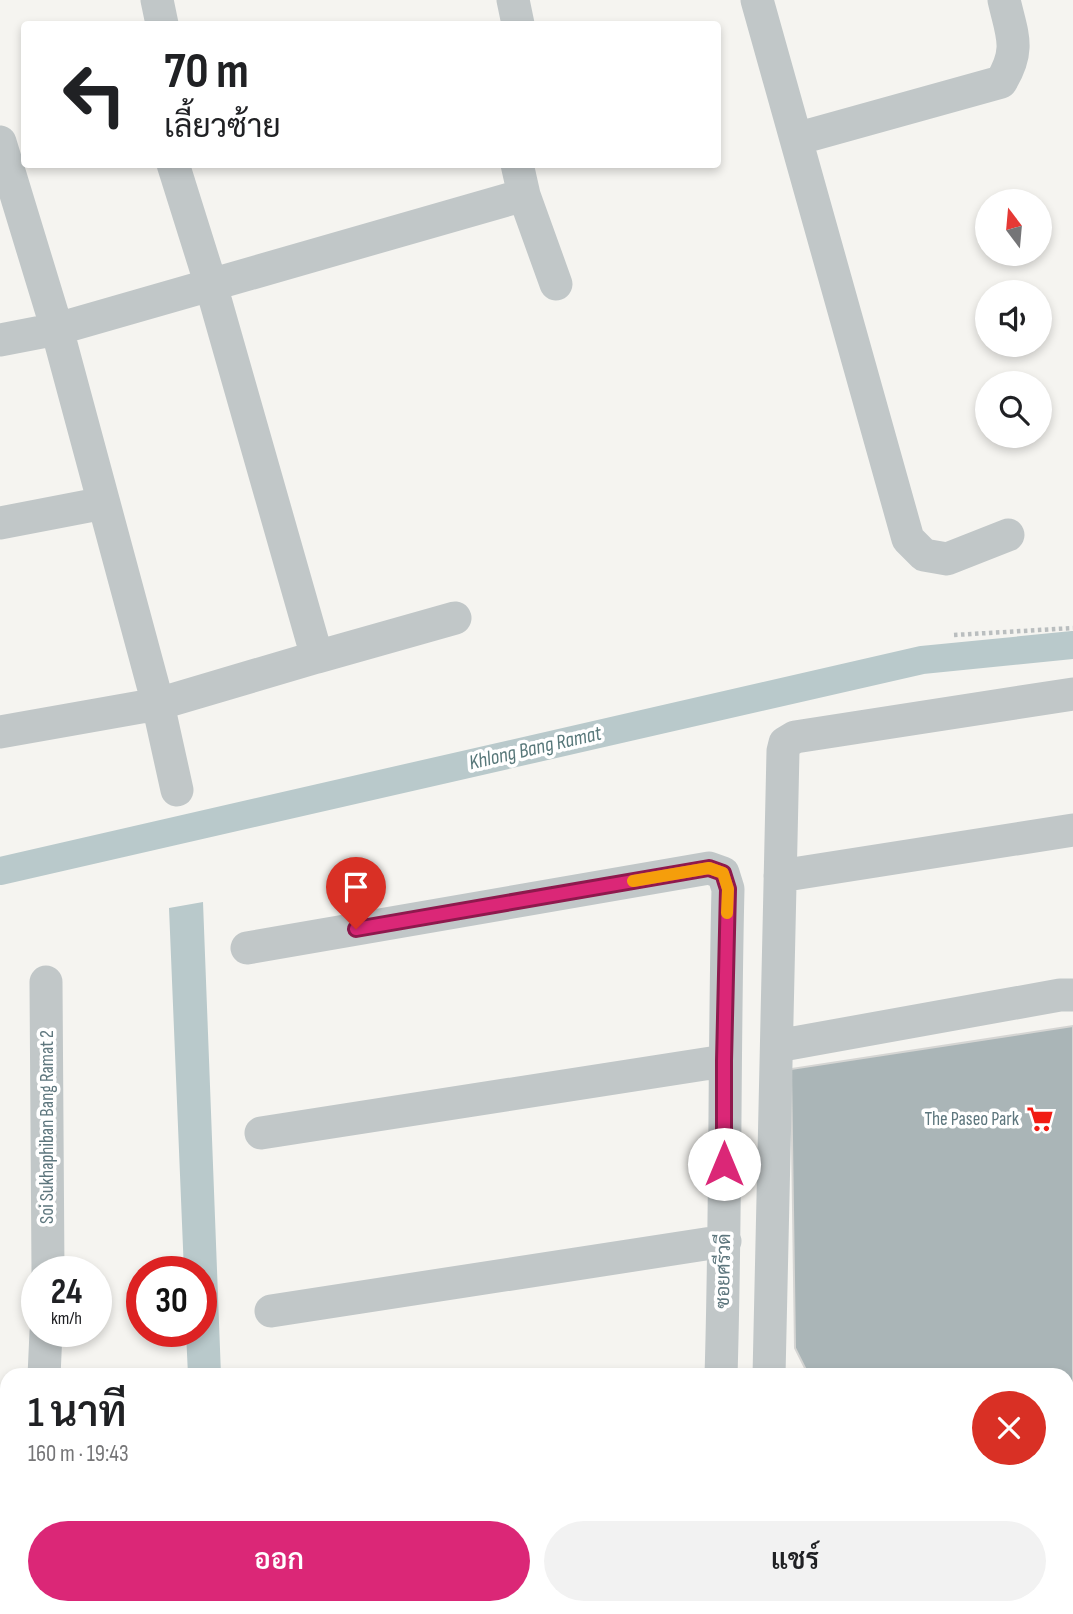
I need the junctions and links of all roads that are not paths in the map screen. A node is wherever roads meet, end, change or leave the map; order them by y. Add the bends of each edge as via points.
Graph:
1 (157, 0) edge
2 (513, 0) edge
3 (757, 0) edge
4 (1004, 0) edge
5 (162, 21) edge
6 (517, 21) edge
7 (796, 139) junction
8 (0, 142) edge
9 (174, 168) edge
10 (520, 180) edge
11 (556, 284) dead end
12 (211, 285) junction
13 (57, 329) junction
14 (0, 340) edge
15 (104, 502) junction
16 (0, 523) edge
17 (1008, 535) dead end
18 (455, 618) dead end
19 (317, 657) junction
20 (1073, 694) edge
21 (158, 704) junction
22 (0, 732) edge
23 (177, 790) dead end
24 (1073, 830) edge
25 (780, 876) junction
26 (247, 948) dead end
27 (46, 982) dead end
28 (1069, 1002) edge
29 (776, 1046) junction
30 (724, 1061) junction
31 (261, 1133) dead end
32 (725, 1241) junction
33 (48, 1256) edge
34 (271, 1311) dead end
35 (45, 1347) edge
36 (44, 1368) edge
37 (721, 1368) edge
38 (769, 1368) edge

1 - 5 street
2 - 6 street
3 - 7 street
4 - 7 street via 1015,47 1012,65 1001,82
7 - 17 street via 908,539 924,555 947,559
8 - 13 street
9 - 12 street
10 - 11 street
10 - 12 street
12 - 13 street
12 - 19 street
13 - 14 street
13 - 15 street
15 - 16 street
15 - 21 street
18 - 19 street
19 - 21 street
20 - 25 street via 795,737 785,743
21 - 22 street
21 - 23 street
24 - 25 street
25 - 29 street
26 - 30 street, ซอยศรีวดี via 709,868 723,873 728,889
27 - 33 street, Soi Sukhaphiban Bang Ramat 2
28 - 29 street
29 - 38 street
30 - 31 street
30 - 32 street, ซอยศรีวดี
32 - 34 street
32 - 37 street, ซอยศรีวดี
35 - 36 street

